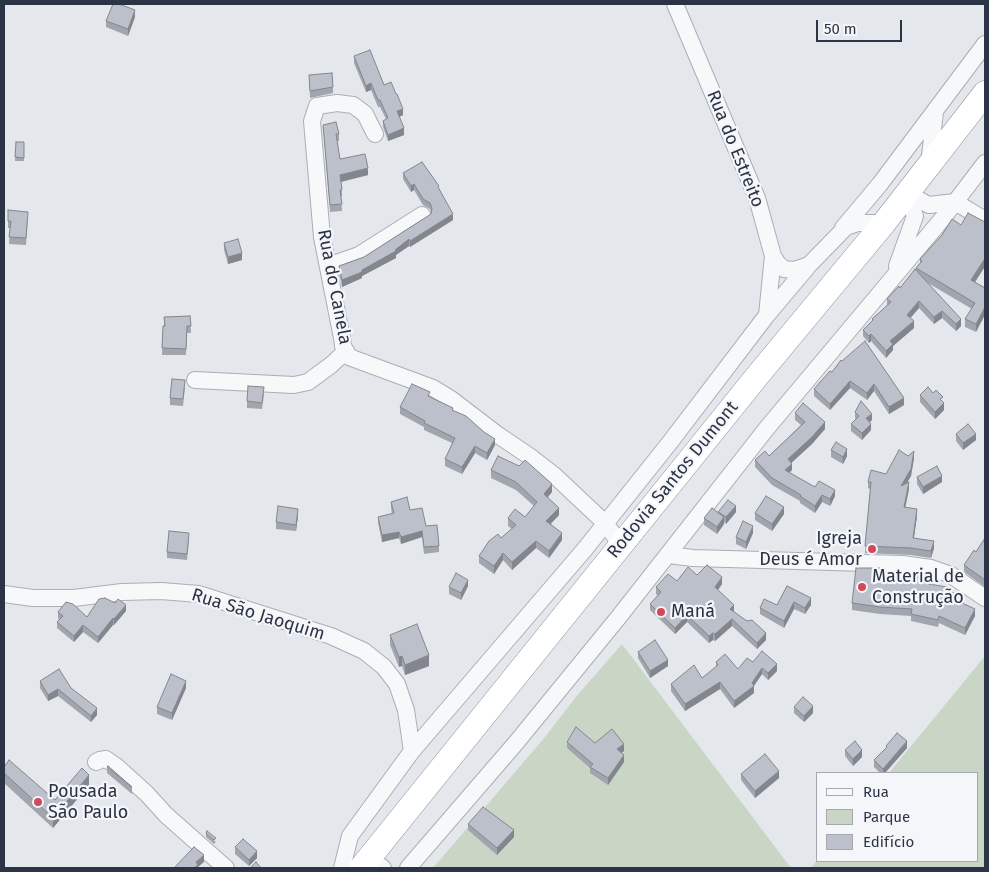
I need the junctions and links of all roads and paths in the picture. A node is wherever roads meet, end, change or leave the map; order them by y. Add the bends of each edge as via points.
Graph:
1 (675, 4) edge
2 (985, 44) edge
3 (985, 93) edge
4 (935, 111) junction
5 (375, 134) dead end
6 (985, 163) edge
7 (929, 164) junction
8 (906, 193) junction
9 (955, 202) junction
10 (422, 215) dead end
11 (985, 220) edge
12 (884, 222) junction
13 (839, 233) junction
14 (774, 256) junction
15 (809, 265) junction
16 (328, 266) junction
17 (893, 277) junction
18 (767, 315) junction
19 (346, 351) junction
20 (195, 380) dead end
21 (671, 441) junction
22 (682, 470) junction
23 (604, 523) junction
24 (621, 545) junction
25 (668, 555) junction
26 (4, 594) edge
27 (985, 598) edge
28 (412, 751) junction
29 (96, 762) dead end
30 (350, 836) junction
31 (371, 865) edge
32 (226, 868) edge
33 (330, 868) edge
34 (342, 868) edge
35 (408, 868) edge

1 - 14 street, Rua do Estreito via 757,198
2 - 4 street
3 - 7 highway, Rodovia Santos Dumont
4 - 7 street
4 - 13 street
5 - 16 street, Rua do Canela via 365,114 354,105 317,106 312,121 322,237
6 - 9 street
7 - 8 highway, Rodovia Santos Dumont
8 - 9 street via 929,205
8 - 12 highway, Rodovia Santos Dumont
8 - 17 street via 915,216
9 - 11 street
9 - 17 street
10 - 16 street via 359,255
12 - 13 street via 858,223
12 - 22 highway, Rodovia Santos Dumont
13 - 15 street
14 - 15 street via 784,269 794,270
14 - 18 street
15 - 18 street
16 - 19 street, Rua do Canela
17 - 25 street via 767,428
18 - 21 street
19 - 20 street via 308,382 294,386
19 - 23 street, Rua do Canela via 349,357 433,388 452,399 554,475
21 - 22 street
21 - 23 street
22 - 24 highway, Rodovia Santos Dumont
23 - 24 street, Rua do Canela
23 - 28 street
24 - 31 highway, Rodovia Santos Dumont
25 - 27 street via 902,564 951,575
25 - 35 street via 521,736
26 - 28 street, Rua São Jaoquim via 74,598 161,590 199,594 331,636 364,651 384,667 397,684 406,710
28 - 30 street
29 - 32 street via 106,759 116,766
30 - 33 street
30 - 34 street

